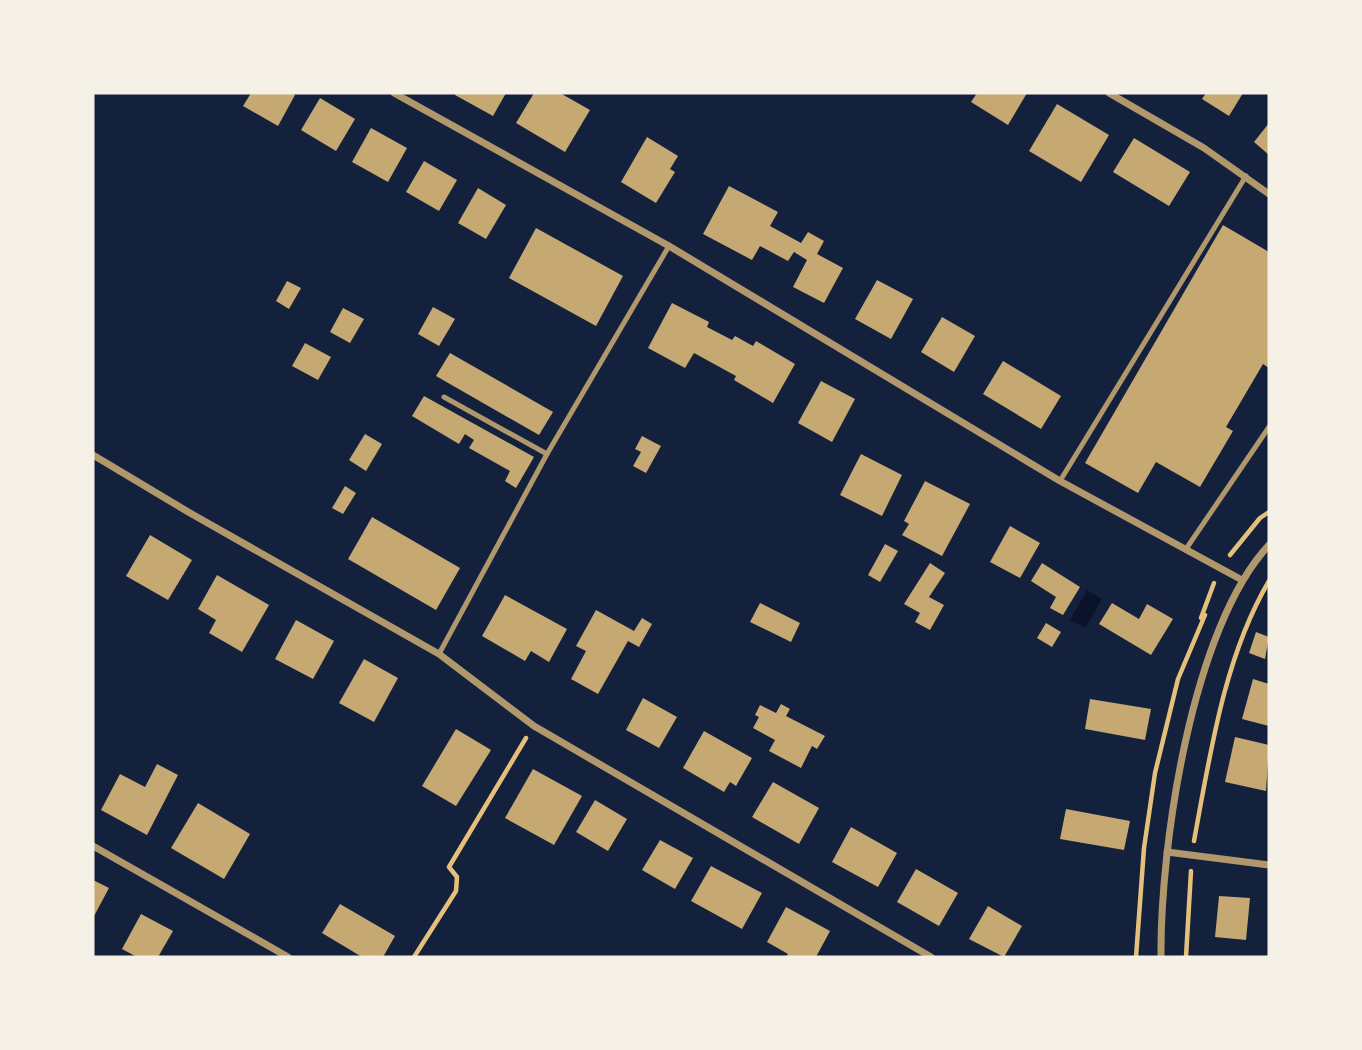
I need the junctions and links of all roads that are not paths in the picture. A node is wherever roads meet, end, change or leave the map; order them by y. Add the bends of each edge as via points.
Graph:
1 (394, 93) edge
2 (1109, 93) edge
3 (1246, 176) junction
4 (1269, 194) edge
5 (669, 246) junction
6 (444, 397) dead end
7 (1269, 427) edge
8 (547, 454) junction
9 (93, 455) edge
10 (1060, 481) junction
11 (1269, 545) edge
12 (1186, 549) junction
13 (1242, 580) junction
14 (439, 654) junction
15 (93, 846) edge
16 (1167, 852) junction
17 (1269, 865) edge
18 (288, 957) edge
19 (931, 957) edge
20 (1161, 957) edge

1 - 5 street
2 - 3 street
3 - 4 street
3 - 10 lane
5 - 8 lane
5 - 10 street
6 - 8 lane
7 - 12 lane
8 - 14 lane
9 - 14 street
10 - 12 street
11 - 13 street
12 - 13 street
13 - 16 street via 1196,705 1178,777
14 - 19 street via 534,726
15 - 18 street
16 - 17 street
16 - 20 street

